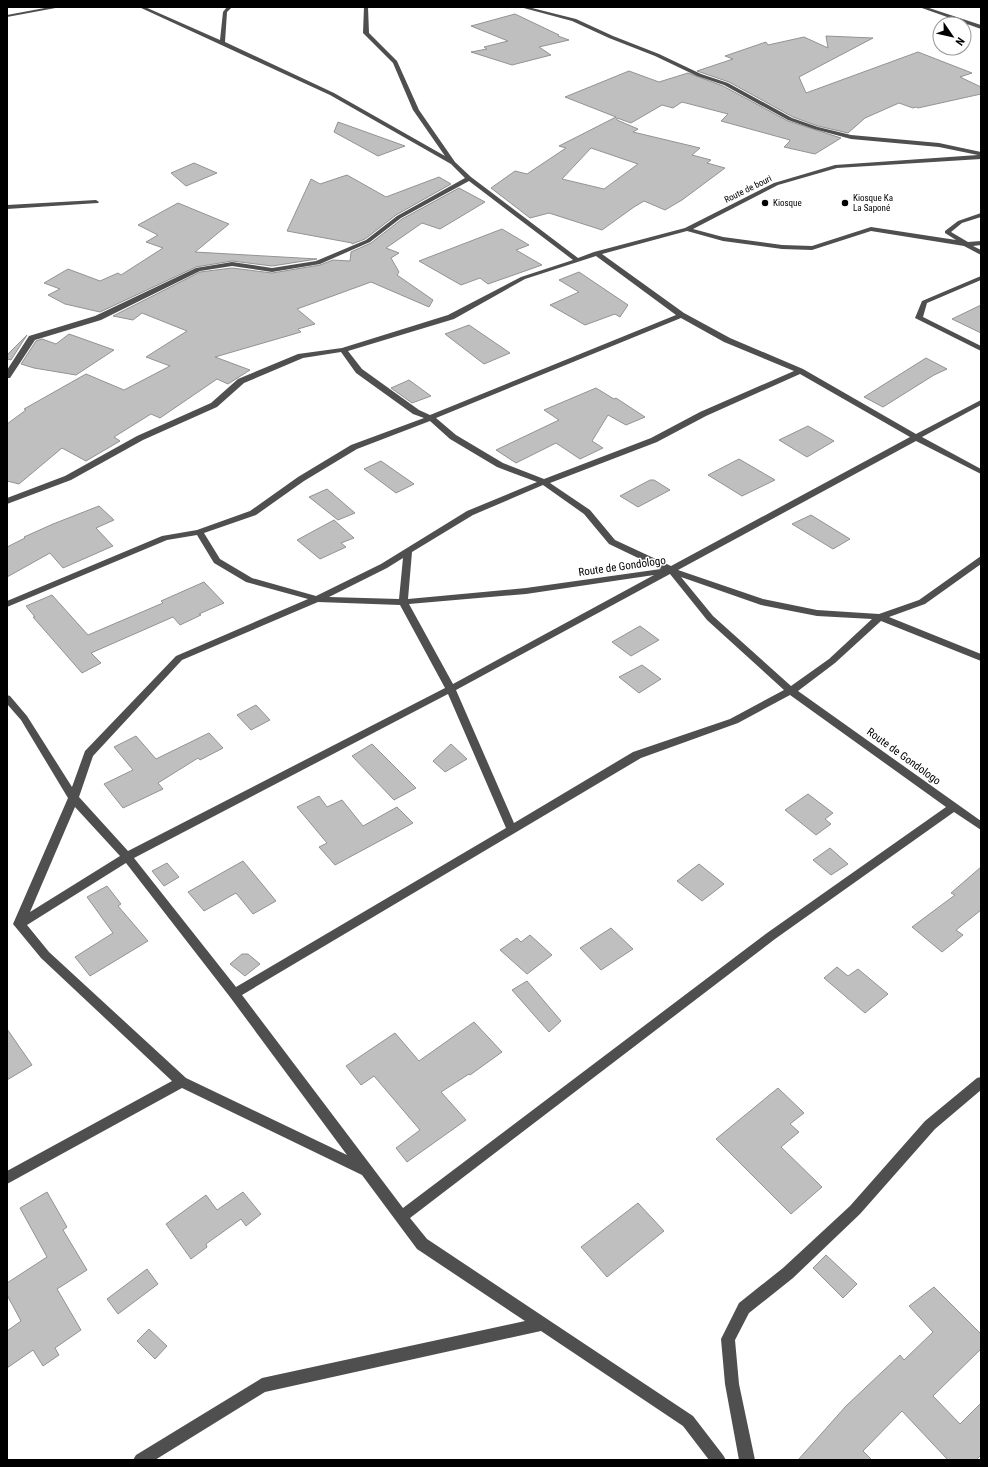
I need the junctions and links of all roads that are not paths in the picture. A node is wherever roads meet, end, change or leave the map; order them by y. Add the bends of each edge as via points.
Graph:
1 (59, 7) edge
2 (141, 7) edge
3 (230, 7) edge
4 (366, 7) edge
5 (522, 7) edge
6 (921, 7) edge
7 (7, 16) edge
8 (981, 27) edge
9 (222, 42) junction
10 (981, 156) edge
11 (453, 163) junction
12 (469, 178) junction
13 (96, 202) dead end
14 (7, 207) edge
15 (981, 215) edge
16 (687, 229) junction
17 (981, 243) edge
18 (967, 244) junction
19 (981, 252) edge
20 (596, 253) junction
21 (576, 259) junction
22 (981, 278) edge
23 (681, 315) junction
24 (981, 349) edge
25 (343, 350) junction
26 (800, 371) junction
27 (7, 376) edge
28 (981, 402) edge
29 (431, 418) junction
30 (915, 437) junction
31 (981, 472) edge
32 (544, 482) junction
33 (7, 501) edge
34 (199, 532) junction
35 (408, 551) junction
36 (981, 559) edge
37 (671, 570) junction
38 (317, 599) junction
39 (403, 602) junction
40 (7, 604) edge
41 (880, 617) junction
42 (981, 658) edge
43 (452, 688) junction
44 (791, 691) junction
45 (7, 698) edge
46 (73, 798) junction
47 (953, 807) junction
48 (981, 826) edge
49 (511, 828) junction
50 (128, 857) junction
51 (19, 924) junction
52 (234, 994) junction
53 (182, 1082) junction
54 (981, 1082) edge
55 (367, 1170) junction
56 (7, 1178) edge
57 (402, 1216) junction
58 (543, 1324) junction
59 (141, 1460) edge
60 (718, 1460) edge
61 (746, 1460) edge

1 - 7 street
2 - 9 street
3 - 9 street via 226,12
4 - 11 street via 366,33 394,62 416,110
5 - 10 street via 574,20 699,75 726,84 790,119 816,128 851,137 939,145
6 - 8 street
9 - 11 street via 332,94
10 - 16 street, Route de bouri via 837,166 776,184
11 - 12 street
12 - 21 street
12 - 27 street via 399,216 368,241 318,263 272,270 232,264 198,269 98,318 32,338
13 - 14 street
15 - 18 street via 960,222 947,232
16 - 18 street via 723,239 782,247 812,248 872,229
16 - 20 street, Route de bouri
17 - 18 street
18 - 19 street
20 - 21 street, Route de bouri
20 - 23 street
21 - 25 street, Route de bouri via 523,278 451,317
22 - 24 street via 924,302 919,318
23 - 26 street via 727,340
23 - 29 street
25 - 29 street via 359,371 416,412
25 - 33 street, Route de bouri via 301,356 241,381 214,405 140,438 68,478
26 - 30 street
26 - 32 street via 703,414 654,440
28 - 30 street
29 - 32 street via 453,437 500,465
29 - 34 street via 354,447 253,513
30 - 31 street
30 - 37 street
32 - 35 street via 470,513
32 - 37 street via 587,512 612,542
34 - 38 street, Route de Gondologo via 217,561 249,580
34 - 40 street via 165,538
35 - 38 street via 384,566
35 - 39 street
36 - 41 street via 922,602
37 - 39 street, Route de Gondologo via 526,591
37 - 41 street via 762,602 817,613
37 - 43 street
37 - 44 street, Route de Gondologo via 710,618
38 - 39 street, Route de Gondologo
38 - 46 street via 180,658 89,754
39 - 43 street
41 - 42 street
41 - 44 street via 832,661
43 - 49 street
43 - 50 street
44 - 47 street, Route de Gondologo
44 - 49 street via 734,721 637,755
45 - 46 street via 24,718
46 - 50 street
46 - 51 street
47 - 48 street, Route de Gondologo
47 - 57 street via 771,936
49 - 52 street
50 - 51 street
50 - 52 street
51 - 53 street via 45,955
52 - 55 street
53 - 55 street
53 - 56 street
54 - 61 street via 930,1125 855,1210 800,1263 744,1308 728,1339 732,1384
55 - 57 street
57 - 58 street via 422,1244
58 - 59 street via 262,1385
58 - 60 street via 688,1421

